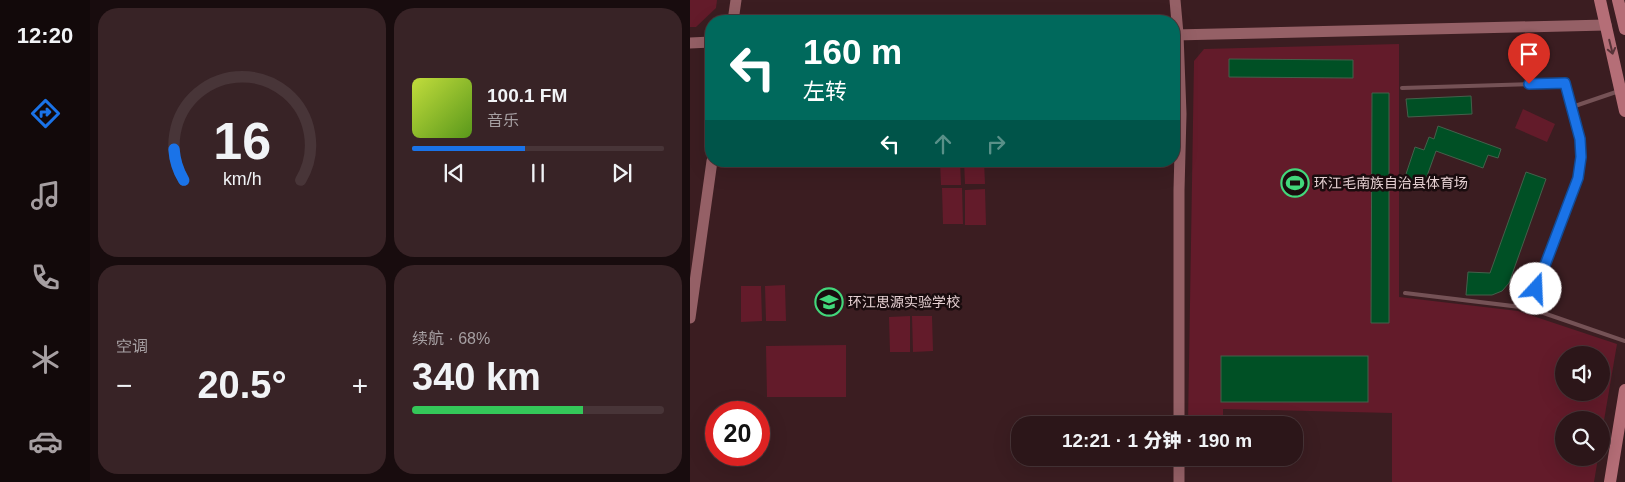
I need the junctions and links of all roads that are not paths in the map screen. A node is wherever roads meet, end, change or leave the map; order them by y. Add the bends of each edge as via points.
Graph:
1 (736, 0) edge
2 (1174, 0) edge
3 (1600, 0) edge
4 (1618, 0) edge
5 (734, 15) edge
6 (1175, 15) edge
7 (1606, 25) junction
8 (1625, 29) edge
9 (1180, 35) edge
10 (705, 42) edge
11 (690, 43) edge
12 (1402, 88) dead end
13 (1621, 90) junction
14 (1180, 98) edge
15 (1572, 106) junction
16 (1625, 111) edge
17 (1180, 152) edge
18 (711, 167) edge
19 (1180, 167) edge
20 (1405, 293) dead end
21 (1529, 308) junction
22 (690, 318) edge
23 (1625, 341) edge
24 (1625, 390) edge
25 (1179, 416) edge
26 (1179, 466) edge
27 (1179, 482) edge
28 (1610, 482) edge

1 - 5 street
2 - 6 street
3 - 7 main road
4 - 8 main road
7 - 9 street
7 -> 13 main road
10 - 11 street
12 - 15 lane via 1565,83
13 - 15 lane
13 - 16 main road
14 - 17 street
15 - 21 lane via 1580,139 1578,178
18 - 22 street
19 - 25 street
20 - 21 lane
21 - 23 lane
24 - 28 main road
26 - 27 street

